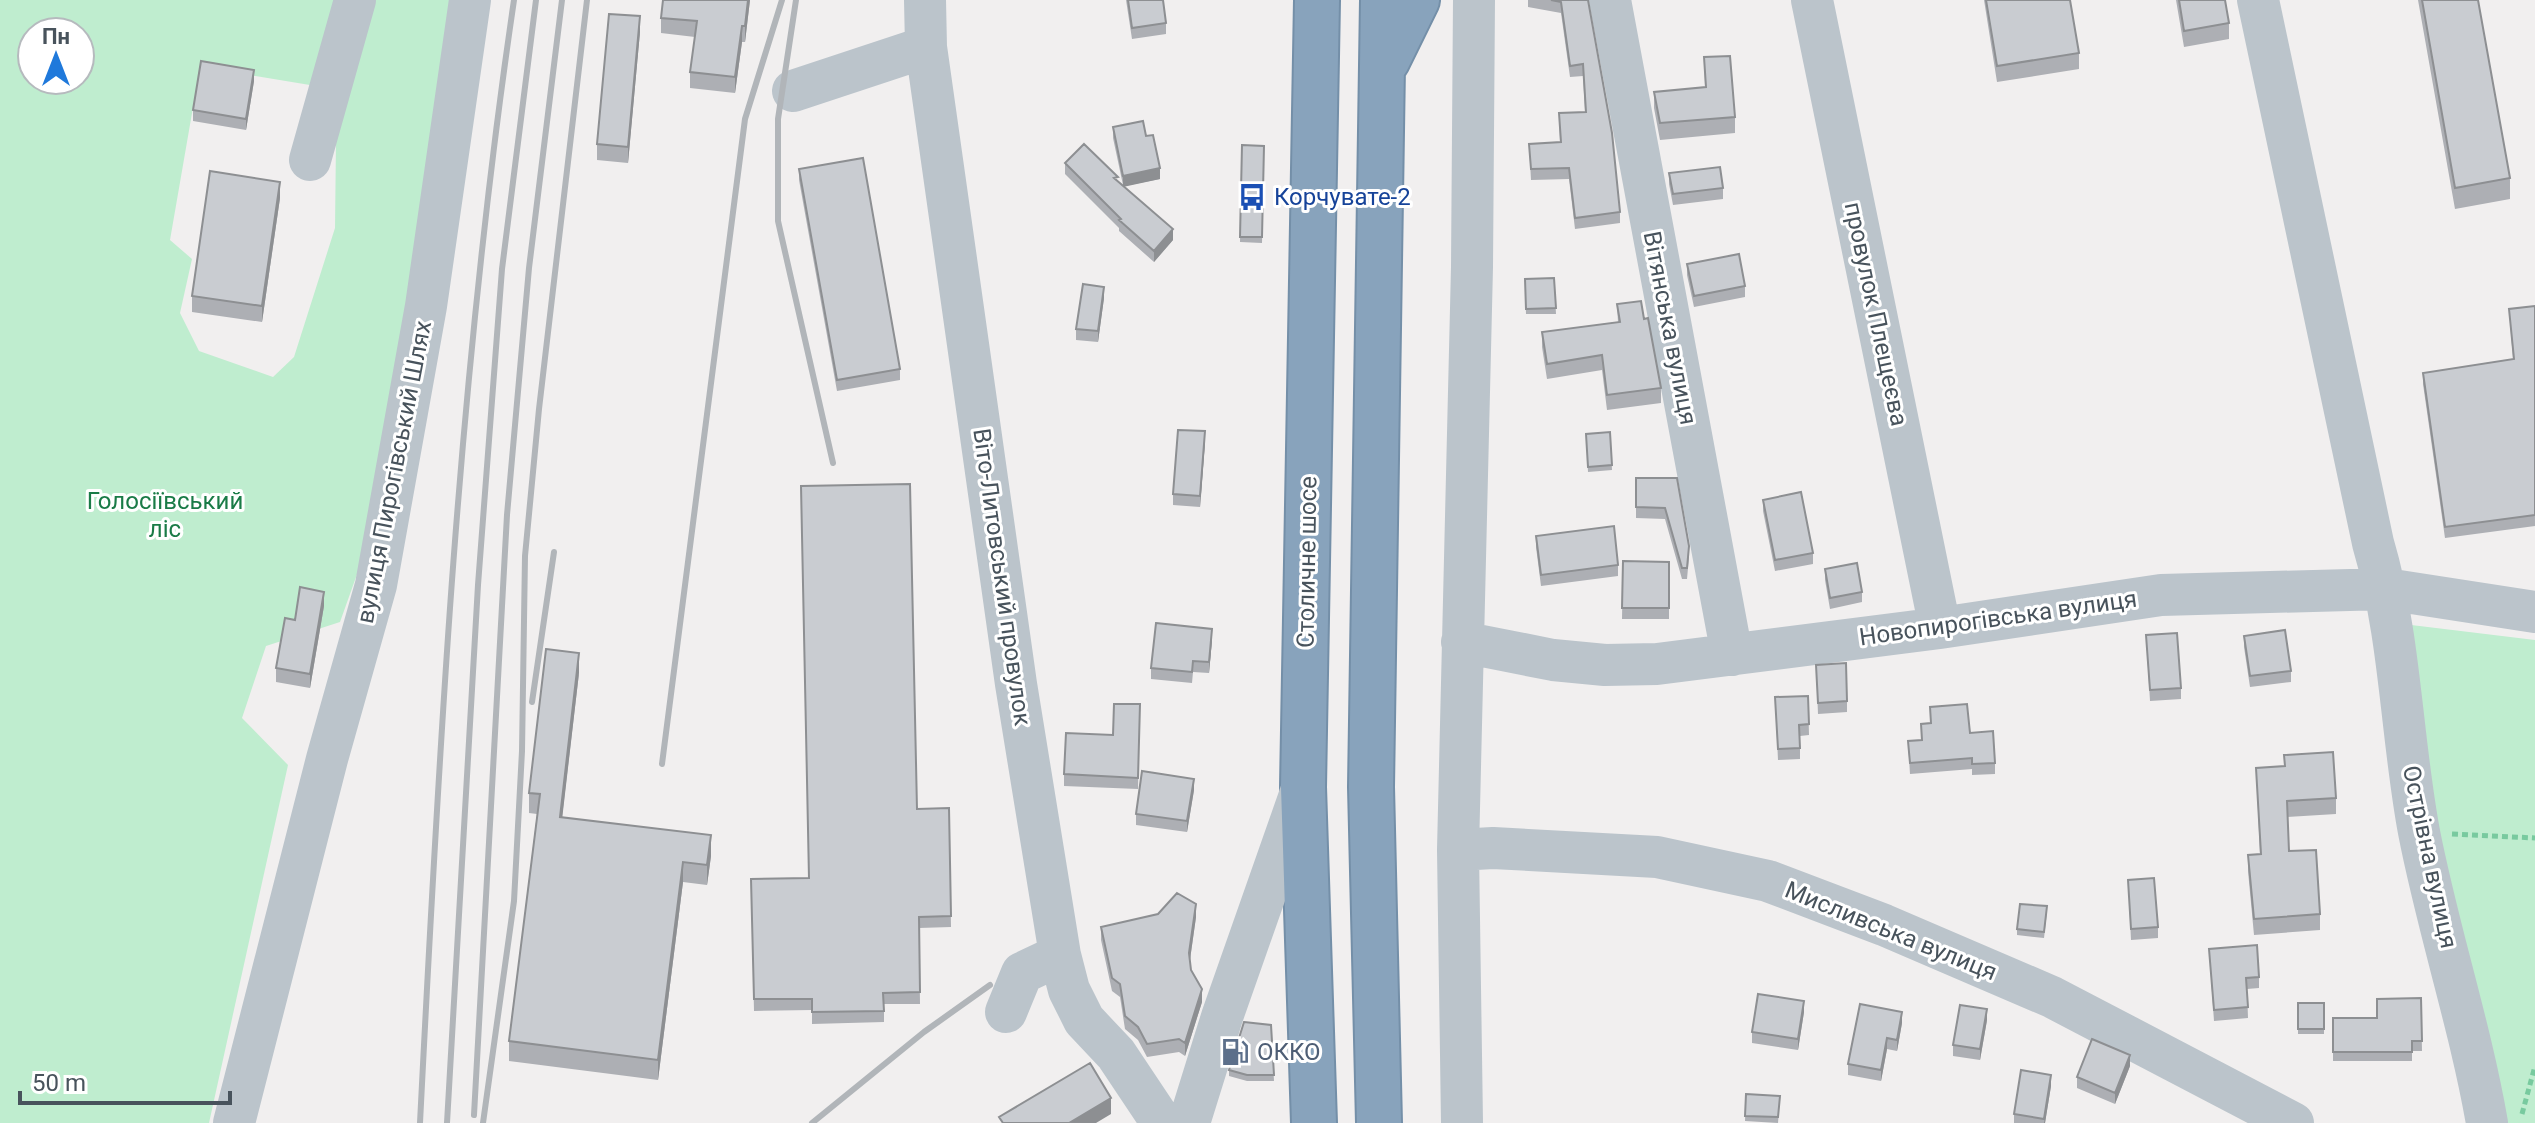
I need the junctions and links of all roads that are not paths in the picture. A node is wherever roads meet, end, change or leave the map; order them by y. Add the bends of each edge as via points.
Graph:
1 (355, 0) edge
2 (470, 0) edge
3 (925, 0) edge
4 (1317, 0) edge
5 (1383, 0) edge
6 (1417, 0) edge
7 (1474, 0) edge
8 (1610, 0) edge
9 (1812, 0) edge
10 (2258, 0) edge
11 (926, 47) junction
12 (1381, 74) junction
13 (793, 91) dead end
14 (310, 160) dead end
15 (2386, 589) junction
16 (2535, 612) edge
17 (1940, 628) junction
18 (1462, 642) junction
19 (1732, 655) junction
20 (1303, 787) junction
21 (1458, 850) junction
22 (1060, 955) junction
23 (1006, 1012) dead end
24 (234, 1123) edge
25 (1162, 1123) edge
26 (1189, 1123) edge
27 (1314, 1123) edge
28 (1379, 1123) edge
29 (1462, 1123) edge
30 (2293, 1123) edge
31 (2487, 1123) edge

1 - 14 street
2 - 24 street, вулиця Пирогівський Шлях via 426,306 376,585
3 - 11 street, Віто-Литовський провулок
4 - 20 highway, Столичне шосе
5 - 12 highway
6 - 12 highway
7 - 18 street
8 - 19 street, Вітянська вулиця
9 - 17 street, провулок Плещеєва
10 - 15 street, Острівна вулиця
11 - 13 street
11 - 22 street, Віто-Литовський провулок
12 - 28 highway via 1371,787
15 - 16 street, Новопирогівська вулиця
15 - 17 street, Новопирогівська вулиця via 2161,595
15 - 31 street, Острівна вулиця via 2419,832
17 - 19 street, Новопирогівська вулиця
18 - 19 street, Новопирогівська вулиця via 1605,665
18 - 21 street
20 - 26 street
20 - 27 highway, Столичне шосе
21 - 29 street
21 - 30 street, Мисливська вулиця via 1657,857 1768,881 2052,997
22 - 23 street via 1022,973
22 - 25 street, Віто-Литовський провулок via 1084,1020 1116,1054

